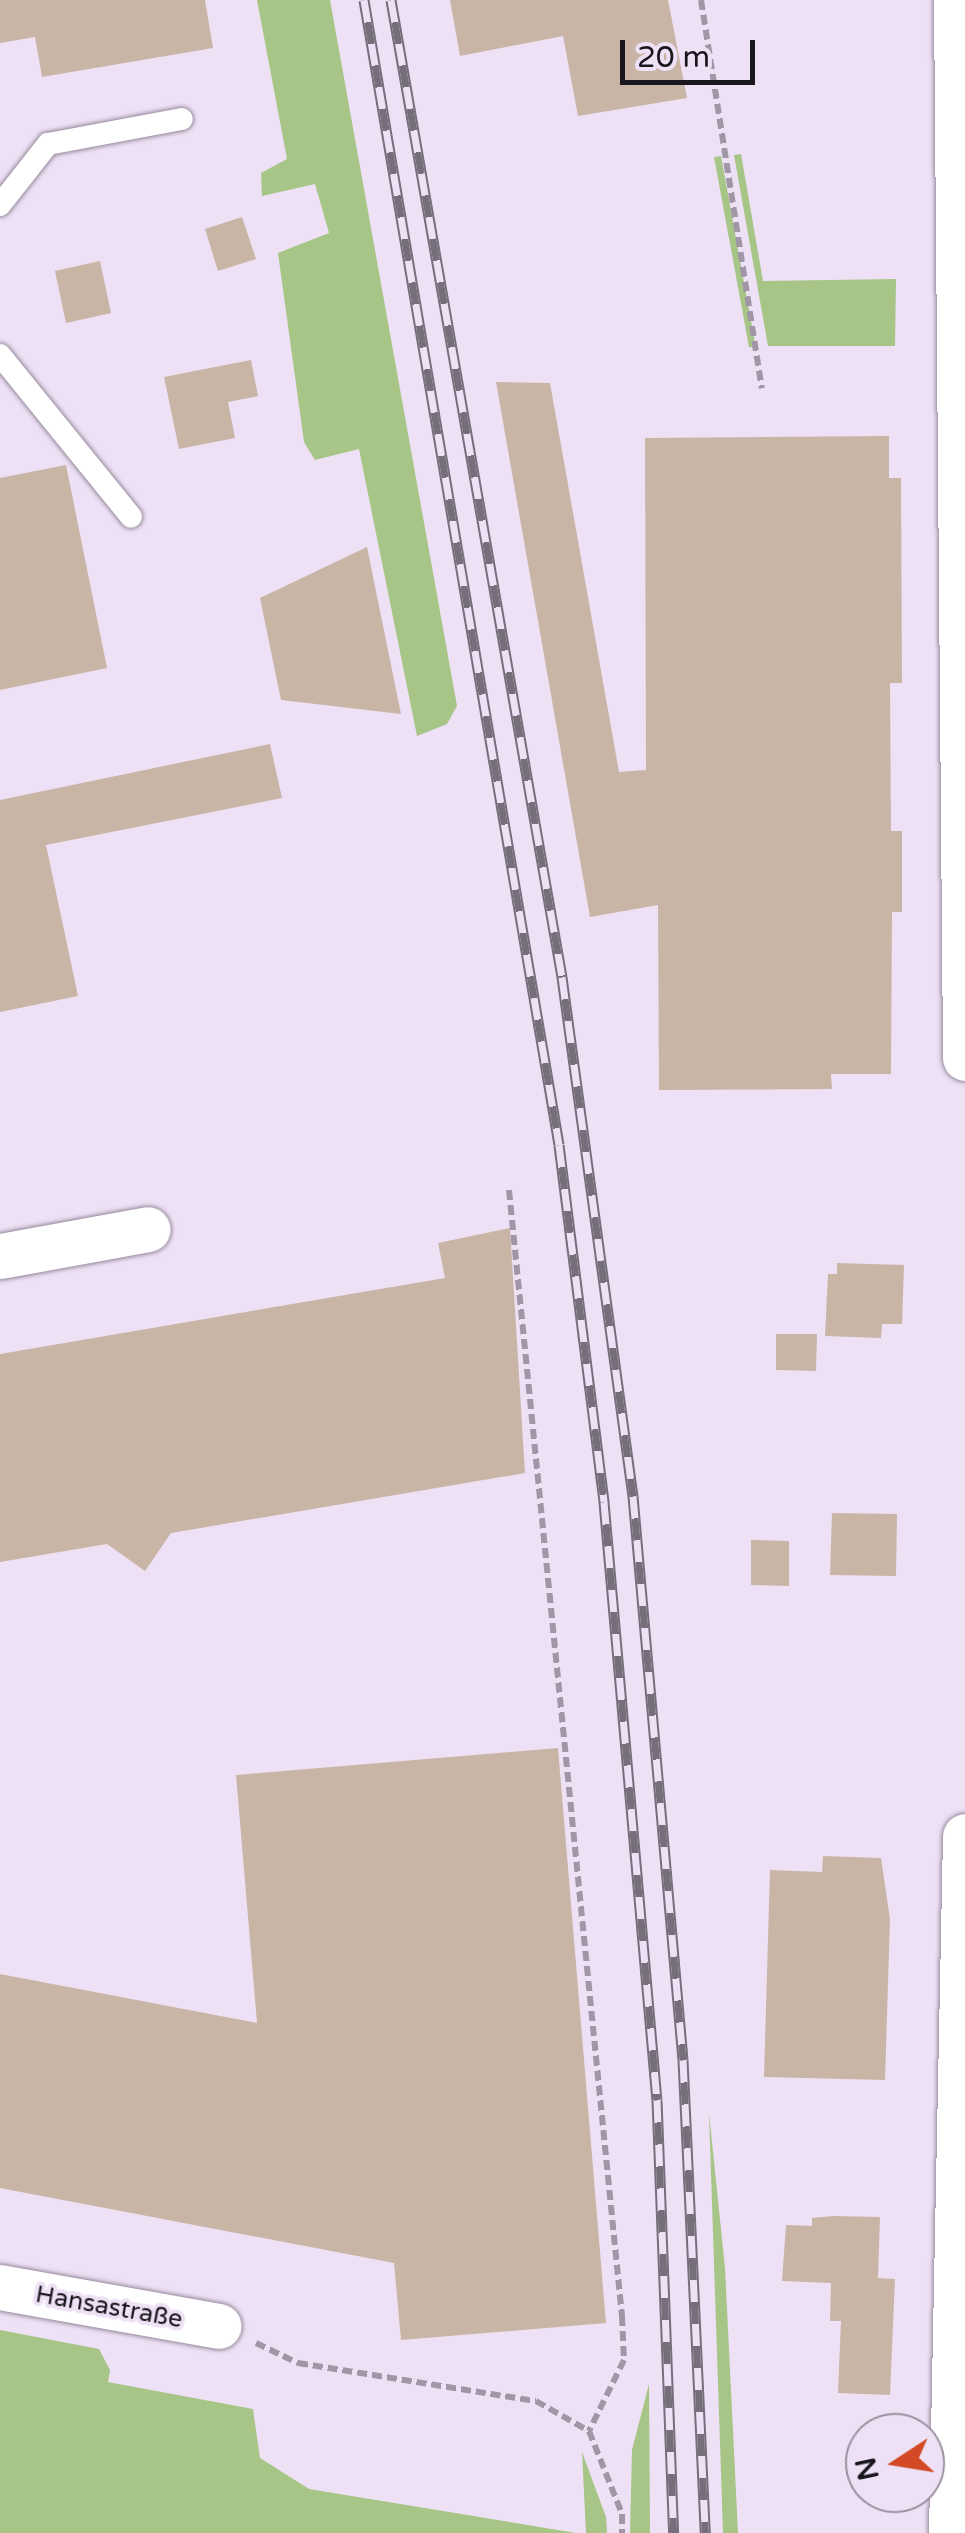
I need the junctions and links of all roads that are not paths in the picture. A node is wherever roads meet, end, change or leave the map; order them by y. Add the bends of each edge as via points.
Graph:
1 (956, 0) edge
2 (182, 119) dead end
3 (0, 204) edge
4 (0, 355) edge
5 (131, 518) dead end
6 (965, 1058) edge
7 (148, 1229) dead end
8 (0, 1256) edge
9 (965, 1836) edge
10 (963, 2044) edge
11 (0, 2287) edge
12 (219, 2326) road end
13 (951, 2533) edge

1 - 6 street
2 - 3 lane via 48,144
4 - 5 lane
7 - 8 street
9 - 10 street
10 - 13 street
11 - 12 street, Hansastraße

